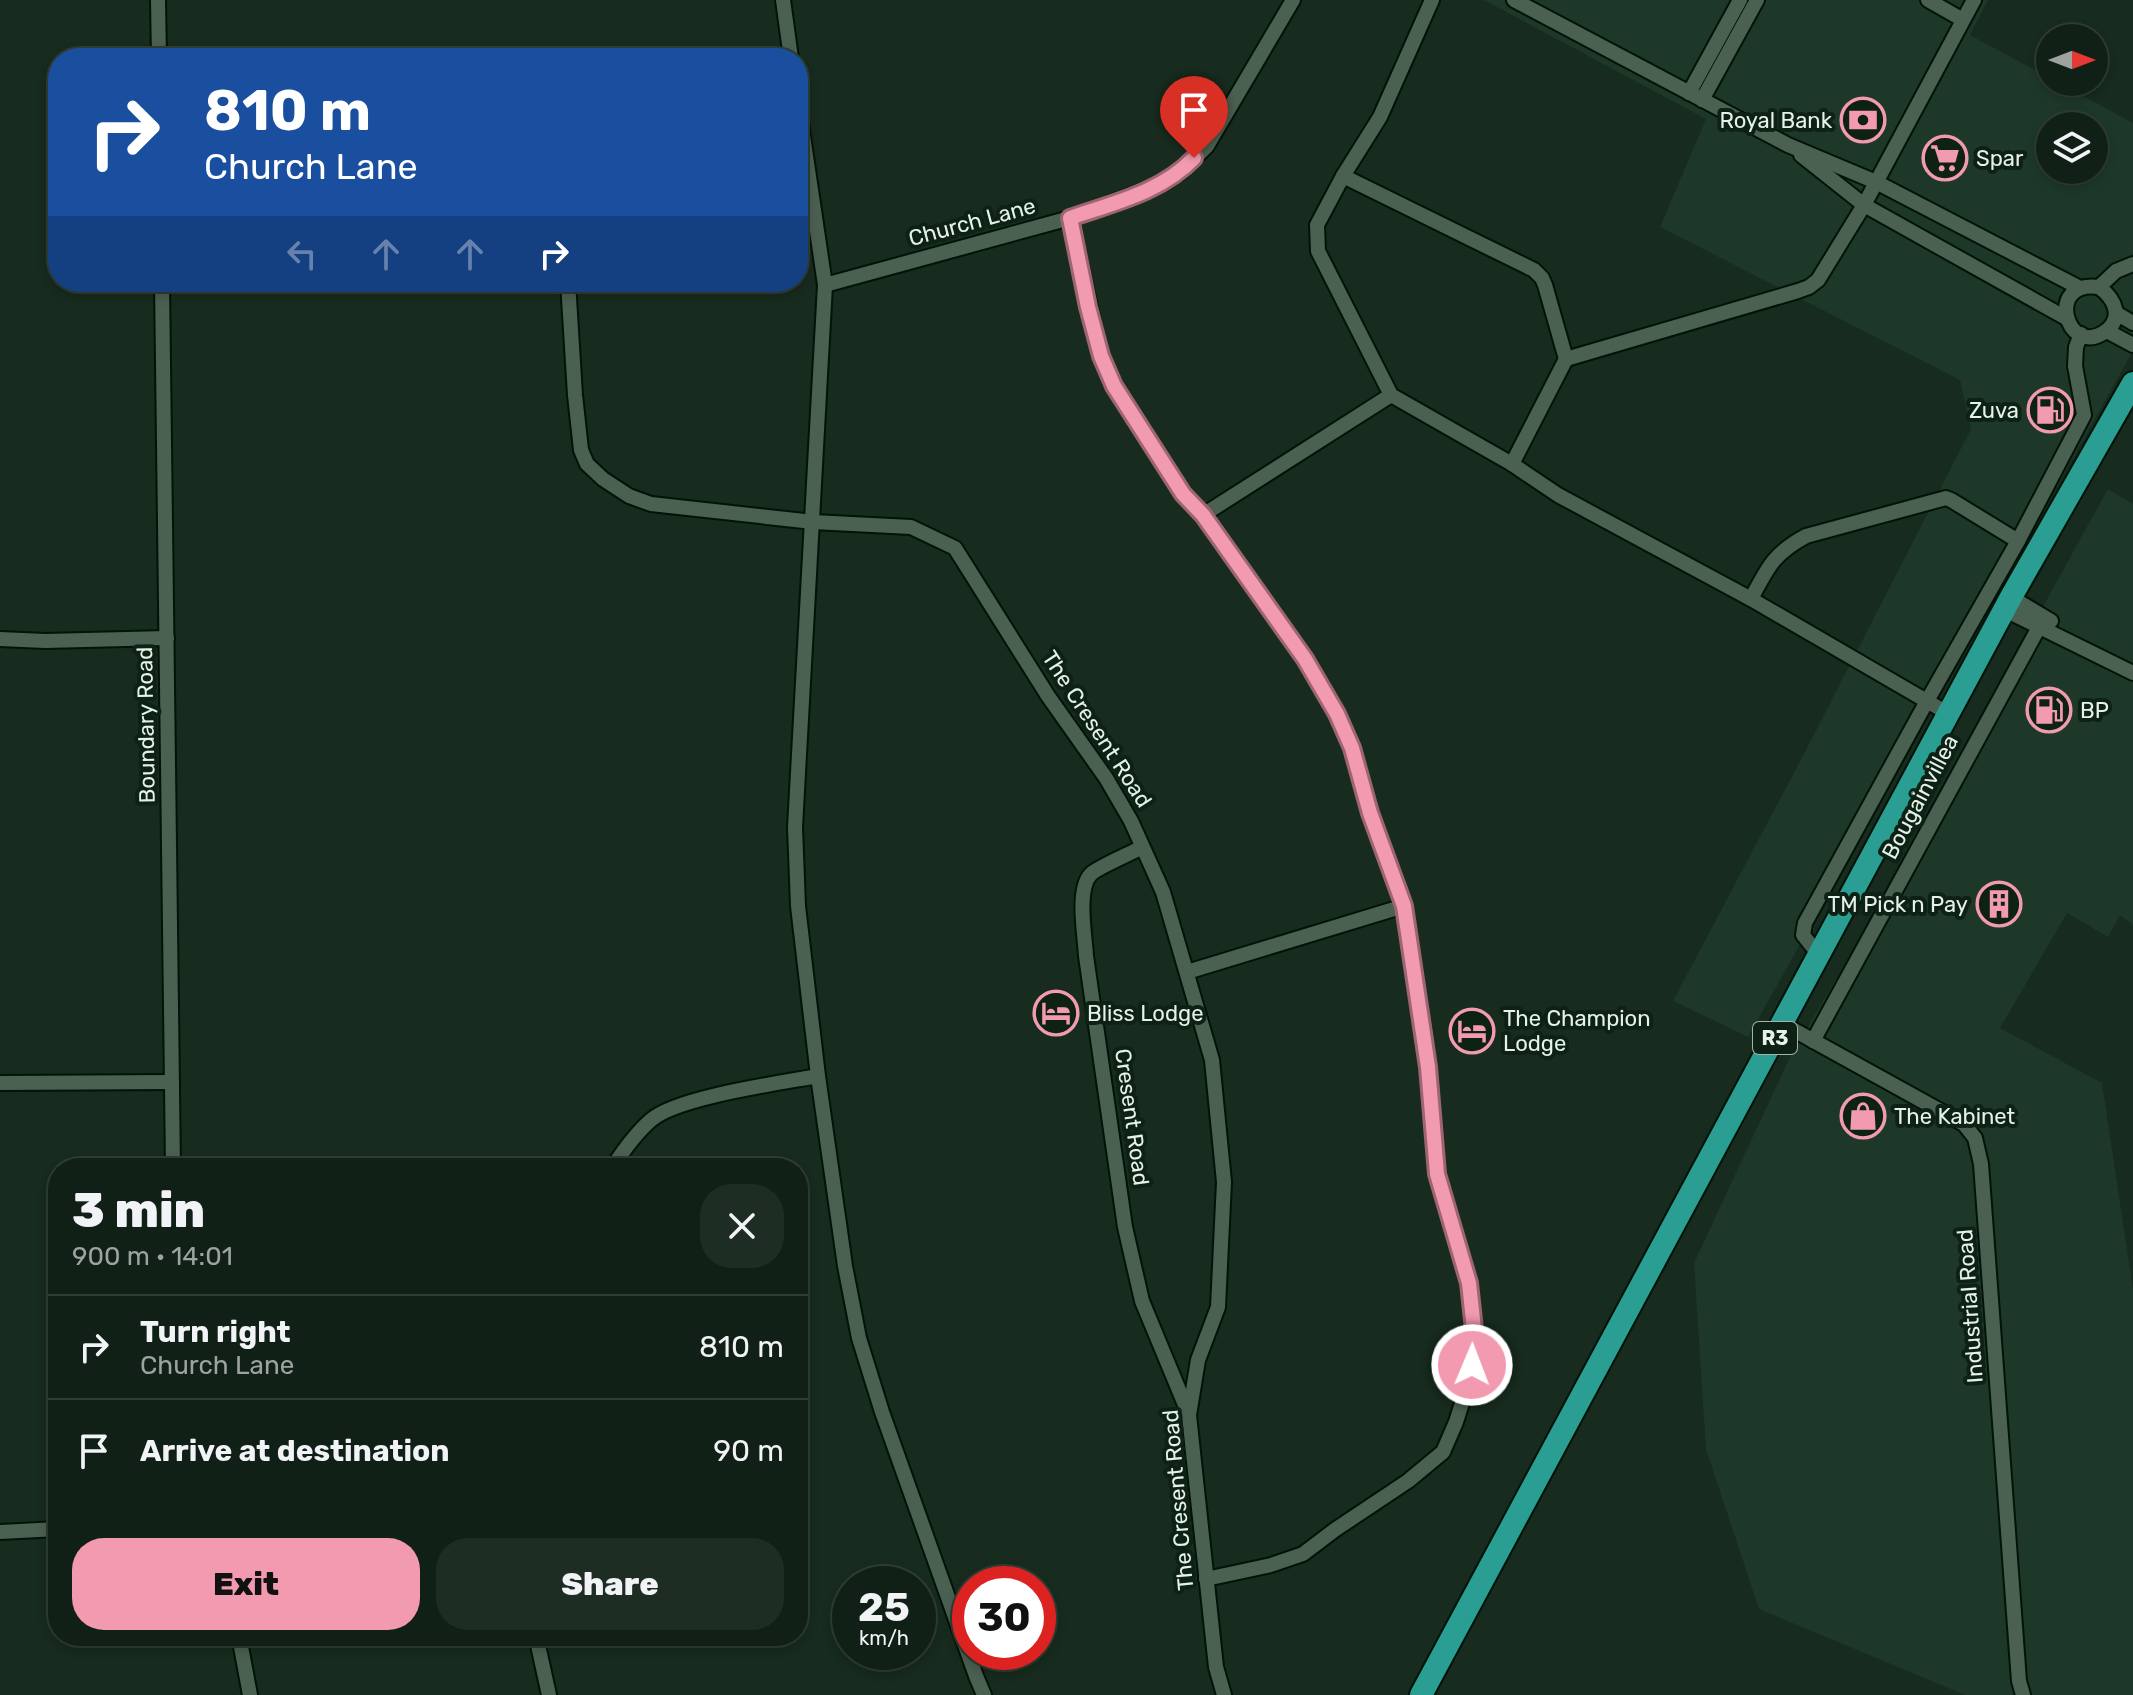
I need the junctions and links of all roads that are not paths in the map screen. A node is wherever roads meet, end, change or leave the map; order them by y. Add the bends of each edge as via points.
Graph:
1 (158, 0) edge
2 (783, 0) edge
3 (1293, 0) edge
4 (1432, 0) edge
5 (1514, 0) edge
6 (1740, 0) edge
7 (1757, 0) edge
8 (1928, 0) edge
9 (1968, 2) edge
10 (1963, 20) junction
11 (159, 48) edge
12 (790, 48) edge
13 (1696, 96) junction
14 (1788, 145) junction
15 (1343, 176) junction
16 (1876, 182) junction
17 (1864, 205) junction
18 (808, 208) edge
19 (1070, 218) junction
20 (1968, 229) junction
21 (1953, 255) junction
22 (2133, 264) edge
23 (825, 285) junction
24 (2099, 287) junction
25 (2080, 288) junction
26 (162, 292) edge
27 (569, 292) edge
28 (2116, 313) junction
29 (2066, 318) junction
30 (2133, 323) edge
31 (2107, 331) junction
32 (2081, 334) junction
33 (2133, 345) edge
34 (1566, 359) junction
35 (2133, 383) edge
36 (1391, 395) junction
37 (1512, 464) junction
38 (1203, 515) junction
39 (813, 522) junction
40 (2018, 541) junction
41 (1751, 599) junction
42 (2008, 603) junction
43 (2042, 622) junction
44 (167, 638) junction
45 (0, 639) edge
46 (2133, 664) edge
47 (2133, 673) edge
48 (1927, 701) junction
49 (1949, 714) junction
50 (1142, 847) junction
51 (1404, 906) junction
52 (1819, 955) junction
53 (1187, 972) junction
54 (1783, 1024) junction
55 (1813, 1041) junction
56 (818, 1076) junction
57 (172, 1082) junction
58 (0, 1083) edge
59 (173, 1158) edge
60 (619, 1158) edge
61 (1189, 1415) junction
62 (48, 1530) edge
63 (0, 1532) edge
64 (1206, 1579) junction
65 (241, 1646) edge
66 (538, 1646) edge
67 (250, 1695) edge
68 (549, 1695) edge
69 (984, 1695) edge
70 (1224, 1695) edge
71 (1421, 1695) edge
72 (2023, 1695) edge

1 - 11 street
2 - 12 street
3 - 19 street, Church Lane via 1207,146 1182,171 1162,184
4 - 15 street via 1380,117
5 - 13 street
6 - 13 street
7 - 13 street
8 - 10 street
9 - 10 street
10 - 16 street
13 - 14 street
14 - 16 street
14 - 17 street
15 - 34 street via 1534,270 1545,285
15 - 36 street via 1317,225 1318,251
16 - 17 street
16 - 20 street
17 - 21 street
17 - 34 street via 1809,287
18 - 23 street
19 - 23 street, Church Lane
19 - 38 street via 1105,366 1183,494
20 - 21 street
20 - 25 street
21 - 29 street
22 - 24 street
23 - 39 street
24 - 25 street
24 - 28 street via 2112,297
25 - 29 street via 2071,295
26 - 44 street, Boundary Road
27 - 39 street, The Cresent Road via 575,395 587,464 629,496 651,504
28 - 30 street
28 - 31 street
29 - 32 street
31 - 32 street
31 - 33 street
32 - 40 street via 2075,366 2084,415
34 - 37 street
35 - 42 highway, R3
36 - 37 street
36 - 38 street
37 - 41 street via 1558,495
38 - 51 street via 1305,659 1337,714
39 - 50 street, The Cresent Road via 911,527 955,548 1106,778
39 - 56 street via 795,827 798,906
40 - 41 street via 1951,500 1939,500 1796,541 1771,561
40 - 48 street
41 - 48 street
42 - 43 street
42 - 49 highway, R3
43 - 46 street
43 - 47 street
43 - 55 street, Bougainvillea
44 - 45 street
44 - 57 street, Boundary Road
48 - 49 street
48 - 52 street via 1805,923 1803,935
49 - 52 highway, R3
50 - 53 street, The Cresent Road via 1163,892
50 - 61 street, Cresent Road via 1091,875 1084,889 1086,956 1125,1227 1142,1301
51 - 53 street
51 - 64 street via 1428,1067 1437,1174 1469,1283 1476,1348 1469,1381 1443,1452 1408,1481 1303,1554
52 - 54 highway, R3
53 - 61 street, The Cresent Road via 1212,1060 1224,1182 1218,1307 1198,1360
54 - 55 street, Industrial Road
54 - 71 highway, R3
55 - 72 street, Industrial Road via 1964,1124 1975,1138
56 - 60 street via 688,1102 653,1118
56 - 69 street via 859,1338
57 - 58 street
57 - 59 street, Boundary Road
61 - 64 street, The Cresent Road
62 - 63 street
64 - 70 street, The Cresent Road
65 - 67 street
66 - 68 street

